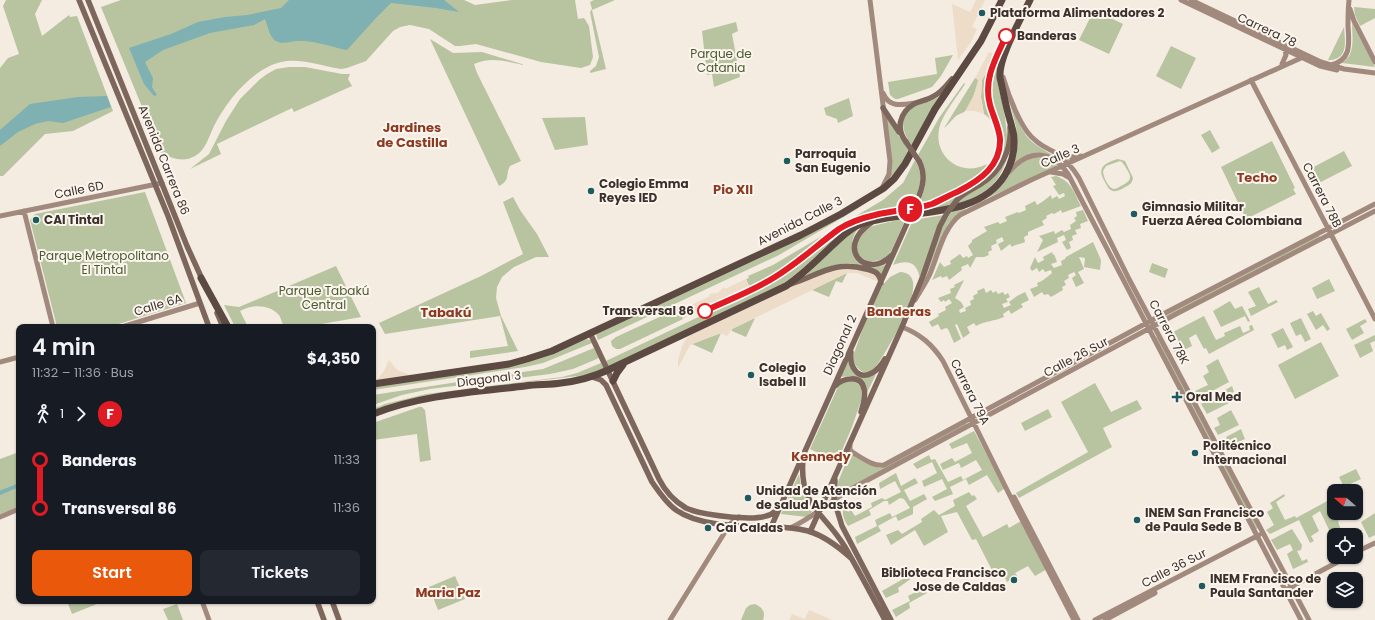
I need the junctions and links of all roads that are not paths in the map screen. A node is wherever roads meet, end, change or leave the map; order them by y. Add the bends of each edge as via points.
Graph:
1 (79, 0) edge
2 (88, 0) edge
3 (870, 0) edge
4 (1002, 0) edge
5 (1030, 0) edge
6 (1181, 0) edge
7 (1191, 0) edge
8 (1349, 0) edge
9 (1285, 50) junction
10 (1301, 56) junction
11 (1375, 62) edge
12 (1282, 64) junction
13 (965, 66) junction
14 (1000, 66) junction
15 (1331, 66) junction
16 (1344, 69) junction
17 (1268, 72) junction
18 (1375, 73) edge
19 (1251, 80) junction
20 (880, 85) junction
21 (917, 103) junction
22 (883, 108) junction
23 (1008, 113) junction
24 (904, 140) junction
25 (1057, 154) junction
26 (1089, 154) junction
27 (1068, 164) junction
28 (1062, 166) junction
29 (1048, 172) junction
30 (1071, 178) junction
31 (1000, 182) junction
32 (162, 183) junction
33 (155, 184) junction
34 (880, 192) junction
35 (1375, 204) edge
36 (24, 211) junction
37 (1375, 211) edge
38 (0, 216) edge
39 (874, 221) junction
40 (1328, 228) junction
41 (1330, 234) junction
42 (894, 252) junction
43 (201, 278) junction
44 (881, 283) junction
45 (786, 286) junction
46 (200, 303) junction
47 (910, 310) junction
48 (1375, 319) edge
49 (1152, 320) junction
50 (1146, 323) junction
51 (52, 324) edge
52 (132, 324) edge
53 (206, 324) edge
54 (222, 324) edge
55 (226, 324) edge
56 (1154, 326) junction
57 (902, 327) junction
58 (1149, 329) junction
59 (590, 333) junction
60 (854, 342) junction
61 (893, 348) junction
62 (16, 358) edge
63 (0, 362) edge
64 (627, 362) junction
65 (608, 370) junction
66 (592, 377) junction
67 (613, 382) junction
68 (376, 384) edge
69 (832, 389) junction
70 (376, 413) edge
71 (972, 418) junction
72 (975, 423) junction
73 (856, 430) junction
74 (850, 443) junction
75 (803, 455) junction
76 (837, 474) junction
77 (659, 479) junction
78 (1004, 481) junction
79 (652, 482) junction
80 (834, 500) junction
81 (782, 504) junction
82 (16, 511) edge
83 (818, 513) junction
84 (0, 517) edge
85 (739, 517) junction
86 (730, 524) junction
87 (771, 527) junction
88 (790, 528) junction
89 (810, 532) junction
90 (1263, 534) junction
91 (1258, 537) junction
92 (1375, 543) edge
93 (1363, 549) edge
94 (852, 559) junction
95 (1333, 564) edge
96 (1291, 586) junction
97 (1287, 595) junction
98 (203, 604) edge
99 (318, 604) edge
100 (333, 604) edge
101 (209, 620) edge
102 (324, 620) edge
103 (339, 620) edge
104 (670, 620) edge
105 (885, 620) edge
106 (891, 620) edge
107 (1074, 620) edge
108 (1078, 620) edge
109 (1095, 620) edge
110 (1105, 620) edge
111 (1301, 620) edge
112 (1309, 620) edge

1 - 33 main road, Avenida Carrera 86
2 - 32 main road, Avenida Carrera 86
3 - 20 street
4 - 13 highway, Avenida Calle 3 via 982,41
5 - 14 highway
6 - 9 street, Carrera 78
7 - 10 street, Carrera 78
8 - 11 street via 1353,18
8 - 15 street via 1348,49 1341,61
9 - 10 street, Carrera 78
9 - 12 street via 1286,55
10 - 12 street, Calle 3
10 - 15 street
10 - 16 street via 1324,68
10 - 17 street, Calle 3 via 1284,67
12 - 17 street, Calle 3
13 - 21 main road via 938,94
13 - 34 highway, Avenida Calle 3 via 930,118 902,169
14 - 23 highway via 1000,78
14 - 25 street, Carrera 78K via 1008,92 1026,131 1034,140
15 - 16 street
16 - 18 street
17 - 19 street, Calle 3
19 - 26 street, Calle 3
19 - 40 street, Carrera 78B
20 - 21 street via 885,97 892,104 900,106
20 - 22 street
21 - 24 main road via 902,117 900,128
22 - 24 main road, Diagonal 2
22 - 34 street via 890,165 888,178
23 - 31 highway via 1014,133 1014,145 1009,167
23 - 47 main road, bridge via 1008,149 990,177 962,195 947,213
24 - 42 main road, Diagonal 2, bridge via 919,161 924,181
25 - 26 street via 1073,157
25 - 27 street, Carrera 78K
26 - 27 street, Calle 3
27 - 28 street, Calle 3
27 - 49 street, Carrera 78K via 1079,178
28 - 29 street, Calle 3
28 - 30 street, Carrera 78K
28 - 31 street, Carrera 78K via 1048,156 1030,156 1020,161
29 - 30 street via 1060,173
29 - 47 street, Calle 3 via 968,210 953,220 927,280
30 - 50 street, Carrera 78K
31 - 39 highway via 978,199 961,206
32 - 33 street, Calle 6D
32 - 43 main road, Avenida Carrera 86
33 - 36 street, Calle 6D
33 - 46 main road, Avenida Carrera 86
34 - 59 highway, Avenida Calle 3 via 801,235
35 - 40 street, Calle 26 Sur
36 - 38 street, Calle 6D
36 - 51 street
37 - 41 street, Calle 26 Sur
39 - 42 main road via 863,228 857,236 854,245 857,257 866,264 876,264 886,260
39 - 45 highway via 861,224 849,231
40 - 41 street, Carrera 78B
40 - 49 street, Calle 26 Sur
41 - 48 street, Carrera 78B
41 - 56 street, Calle 26 Sur
42 - 44 main road, Diagonal 2
43 - 54 main road, Avenida Carrera 86
43 - 55 highway
44 - 45 main road via 876,272 843,266
44 - 60 main road, Diagonal 2
45 - 64 highway
46 - 52 street, Calle 6A
46 - 53 main road, Avenida Carrera 86
47 - 57 main road
49 - 50 street, Calle 26 Sur
49 - 56 street, Carrera 78K
50 - 58 street, Carrera 78K
50 - 71 street, Calle 26 Sur
56 - 58 street, Calle 26 Sur
56 - 90 street, Carrera 78K
57 - 61 main road
57 - 71 street, Carrera 79A via 921,337 937,352
58 - 72 street, Calle 26 Sur
58 - 91 street, Carrera 78K
59 - 65 main road
59 - 68 highway, Diagonal 3 via 552,351 519,362
60 - 61 main road via 850,362 856,372 864,375 876,370
60 - 69 main road, Diagonal 2
61 - 73 main road
62 - 63 street
64 - 65 highway
64 - 67 highway
65 - 66 highway, Diagonal 3
65 - 67 main road
66 - 70 highway, Diagonal 3 via 427,399
66 - 79 main road via 601,380 608,388
67 - 77 main road
69 - 73 main road via 848,378 863,386 864,402
69 - 75 main road, Diagonal 2
71 - 72 street, Carrera 79A
71 - 74 street, Calle 26 Sur via 880,466 852,452
72 - 78 street, Carrera 79A
72 - 80 street, Calle 26 Sur
73 - 74 main road
74 - 76 main road
75 - 81 main road, Diagonal 2
75 - 83 main road via 805,491
76 - 80 main road
76 - 83 main road
77 - 79 main road
77 - 85 main road via 670,496 681,505 705,514
78 - 107 street, Carrera 79A
78 - 108 street, Carrera 79A
79 - 86 main road via 667,502 681,513 698,520
80 - 83 street, Calle 26 Sur
80 - 106 main road via 842,526
81 - 85 main road via 775,512 765,517
81 - 87 main road, Diagonal 2
82 - 84 street
83 - 88 street, Calle 26 Sur
83 - 89 main road
83 - 94 main road
85 - 86 street
86 - 87 main road
86 - 104 street
87 - 88 main road
88 - 89 main road
89 - 94 main road via 827,540
90 - 91 street, Calle 36 Sur
90 - 96 street, Carrera 78K
91 - 97 street, Carrera 78K
91 - 109 street, Calle 36 Sur
91 - 110 street, Calle 36 Sur
92 - 93 street
94 - 105 main road
95 - 96 street
96 - 97 street
96 - 112 street, Carrera 78K
97 - 111 street, Carrera 78K
98 - 101 street
99 - 102 main road
100 - 103 main road

